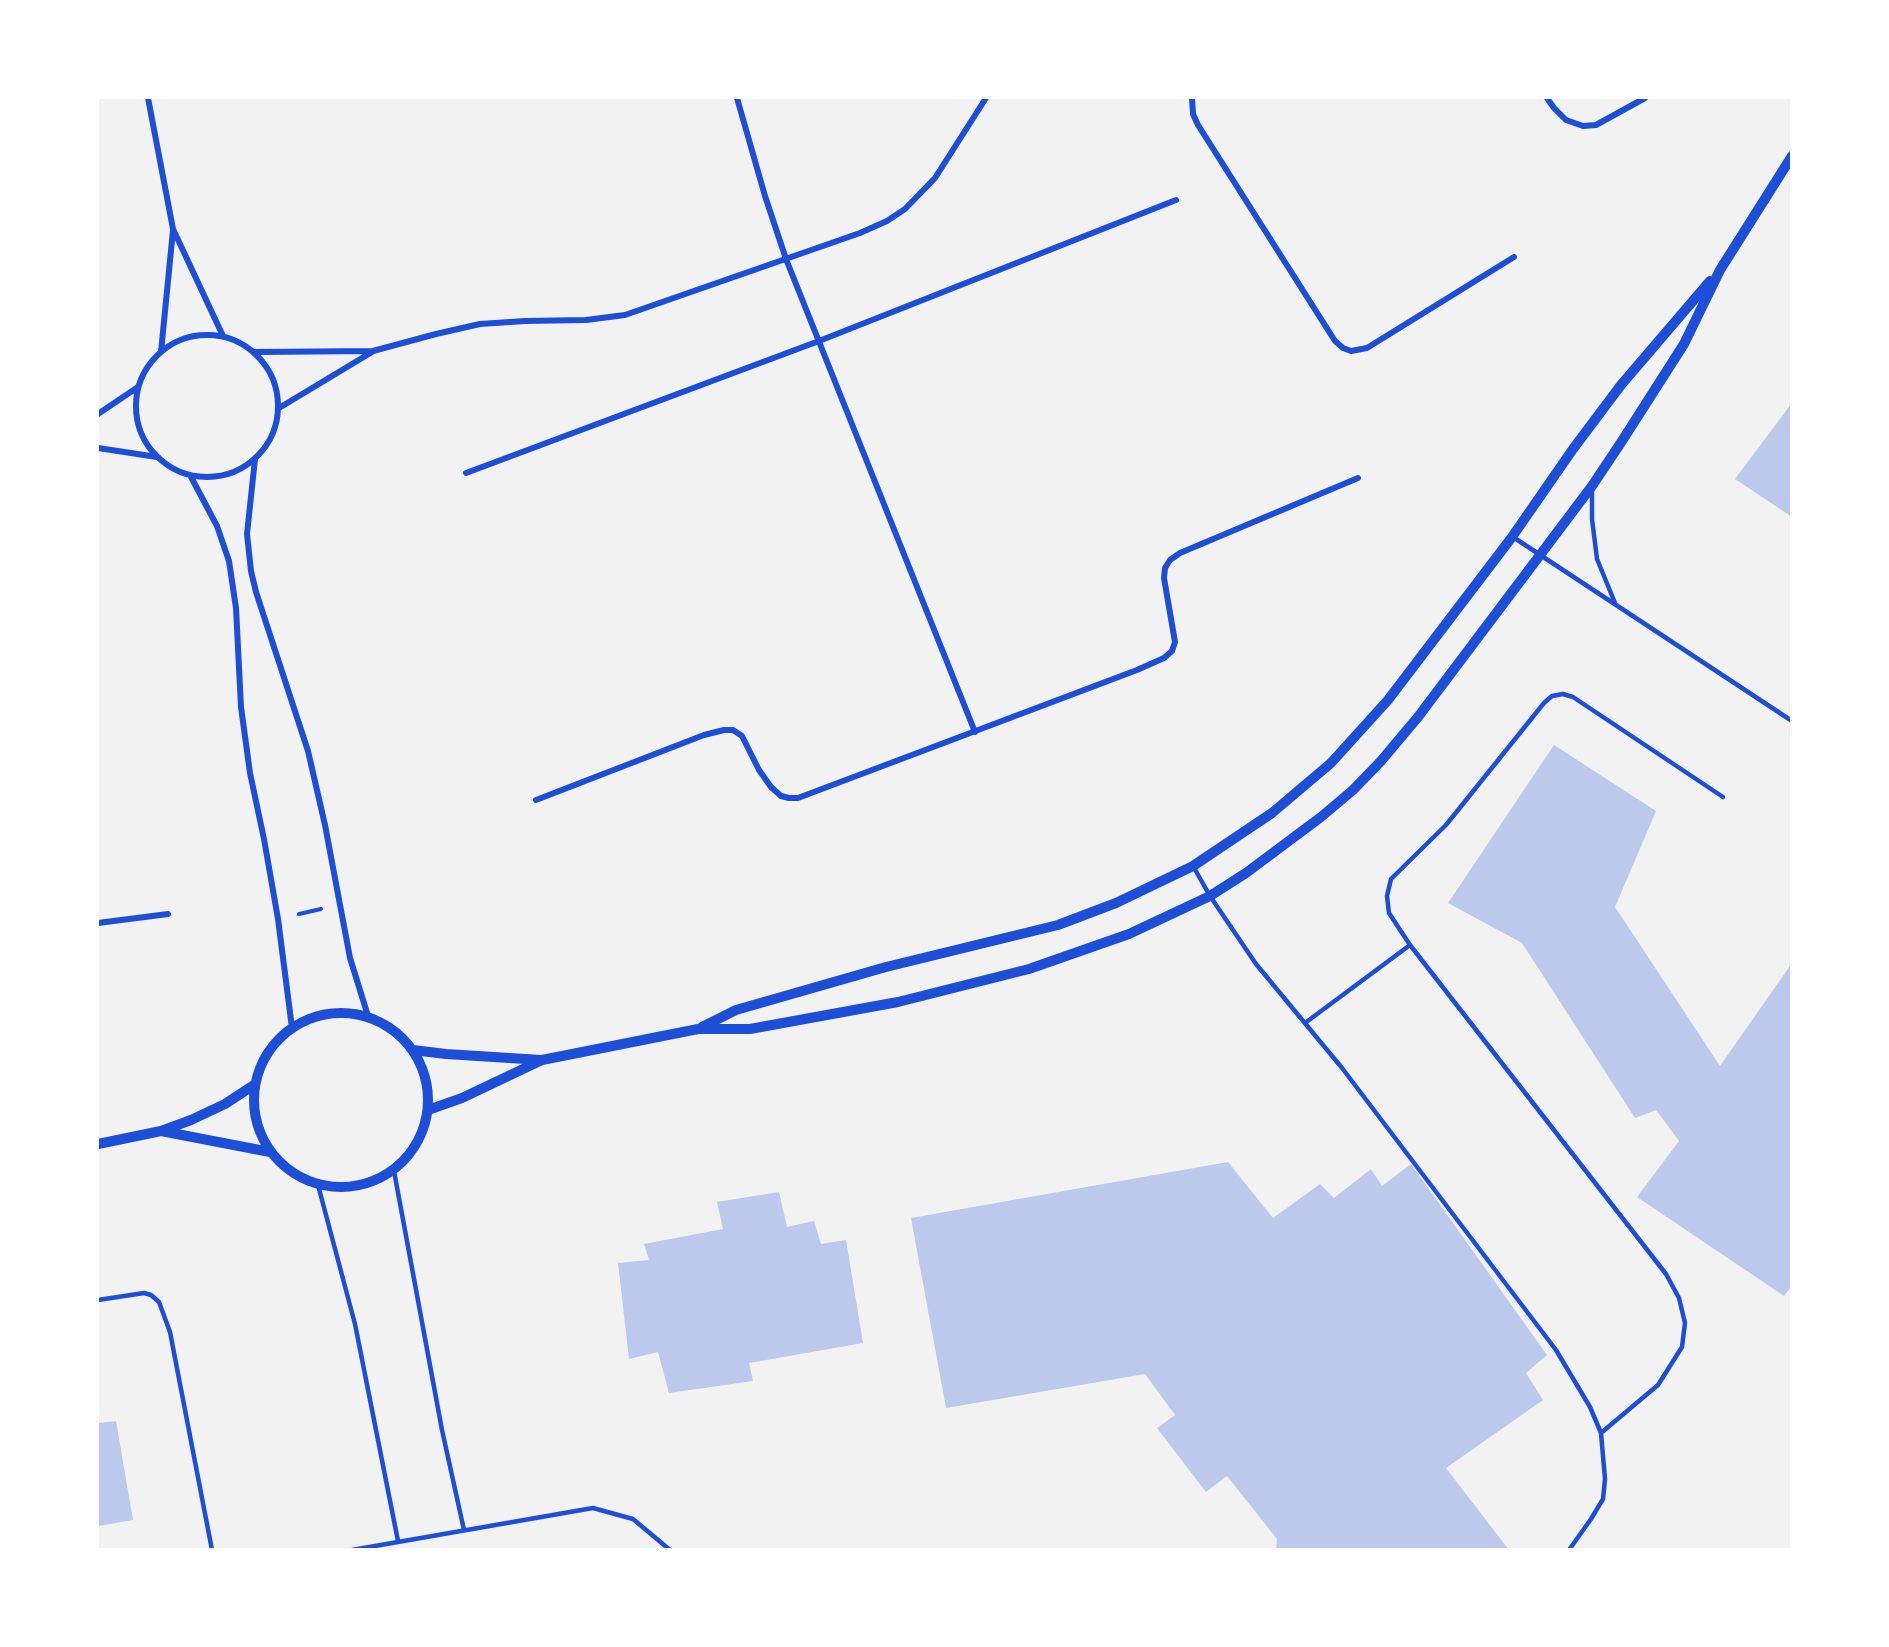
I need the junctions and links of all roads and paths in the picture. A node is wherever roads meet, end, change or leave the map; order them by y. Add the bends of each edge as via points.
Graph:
1 (148, 98) edge
2 (737, 98) edge
3 (986, 98) edge
4 (1192, 98) edge
5 (1547, 98) edge
6 (1645, 98) edge
7 (1791, 156) edge
8 (1176, 200) dead end
9 (174, 230) junction
10 (1514, 257) dead end
11 (786, 259) junction
12 (1720, 270) junction
13 (223, 336) junction
14 (819, 341) junction
15 (372, 351) junction
16 (161, 352) junction
17 (255, 352) junction
18 (138, 387) junction
19 (279, 408) junction
20 (98, 414) edge
21 (98, 448) edge
22 (158, 458) junction
23 (255, 459) junction
24 (466, 473) dead end
25 (190, 475) junction
26 (1358, 478) dead end
27 (1592, 486) junction
28 (1512, 537) junction
29 (1539, 554) junction
30 (1616, 605) junction
31 (1791, 721) edge
32 (975, 732) junction
33 (1723, 797) dead end
34 (536, 800) dead end
35 (1193, 866) junction
36 (1210, 896) junction
37 (339, 904) junction
38 (168, 914) dead end
39 (278, 919) junction
40 (98, 922) edge
41 (1410, 945) junction
42 (368, 1016) junction
43 (1305, 1023) junction
44 (292, 1028) junction
45 (698, 1029) junction
46 (413, 1050) junction
47 (542, 1060) junction
48 (254, 1086) junction
49 (428, 1110) junction
50 (161, 1131) junction
51 (98, 1144) edge
52 (270, 1152) junction
53 (394, 1171) junction
54 (318, 1185) junction
55 (98, 1300) edge
56 (1601, 1433) junction
57 (464, 1530) junction
58 (399, 1541) junction
59 (212, 1550) edge
60 (352, 1550) edge
61 (670, 1550) edge
62 (1569, 1550) edge

1 - 9 street
2 - 11 street
3 - 11 street via 935,178 905,208 860,233
4 - 10 street via 1198,125 1343,348 1367,348
5 - 6 street via 1566,120 1583,126 1596,125
7 - 12 street
8 - 14 street
9 - 13 street
9 - 16 street
11 - 14 street
11 - 15 street via 625,315 480,324
12 - 27 street via 1684,344
12 - 28 street via 1621,385
13 - 16 street via 190,337
13 - 17 street
14 - 24 street
14 - 32 street
15 - 17 street
15 - 19 street
16 - 18 street
17 - 19 street via 268,368
18 - 20 street
18 - 22 street via 138,425
19 - 23 street via 272,436
21 - 22 street
22 - 25 street
23 - 25 street via 225,475
23 - 37 street via 247,534 251,571 308,751
25 - 39 street via 229,561 250,773
26 - 32 street via 1170,560 1164,578 1175,642 1164,658
27 - 29 street
27 - 30 lane via 1597,559
28 - 29 lane
28 - 35 street via 1388,700 1331,764 1272,813
29 - 30 lane
29 - 36 street via 1381,761 1321,817
30 - 31 lane
32 - 34 street via 798,798 789,798 771,788 742,736 724,730
33 - 41 lane via 1573,697 1552,696 1446,825 1392,879 1387,896 1389,913
35 - 36 lane
35 - 45 street via 1116,903 1058,925 886,967 736,1010
36 - 43 lane via 1256,964
36 - 45 street via 1130,934 1029,969 898,1002 750,1029
37 - 39 path
37 - 42 street
38 - 40 street
39 - 44 street
41 - 43 lane
41 - 56 lane via 1666,1274 1679,1298 1686,1323 1682,1347 1658,1385
42 - 44 street via 316,1016
42 - 46 street via 401,1035
43 - 56 lane via 1556,1350
44 - 48 street via 267,1053
45 - 47 street
46 - 47 street
46 - 49 street via 428,1088
47 - 49 street
48 - 50 street via 225,1104
48 - 52 street via 259,1131
49 - 53 street via 423,1133 411,1154
50 - 51 street
50 - 52 street
52 - 54 street via 291,1173
53 - 54 street via 370,1183 344,1188
53 - 57 lane
54 - 58 lane via 355,1324
55 - 59 lane via 144,1293 159,1302 170,1332
56 - 62 lane via 1603,1499
57 - 58 lane
57 - 61 lane via 593,1508 633,1519
58 - 60 lane

